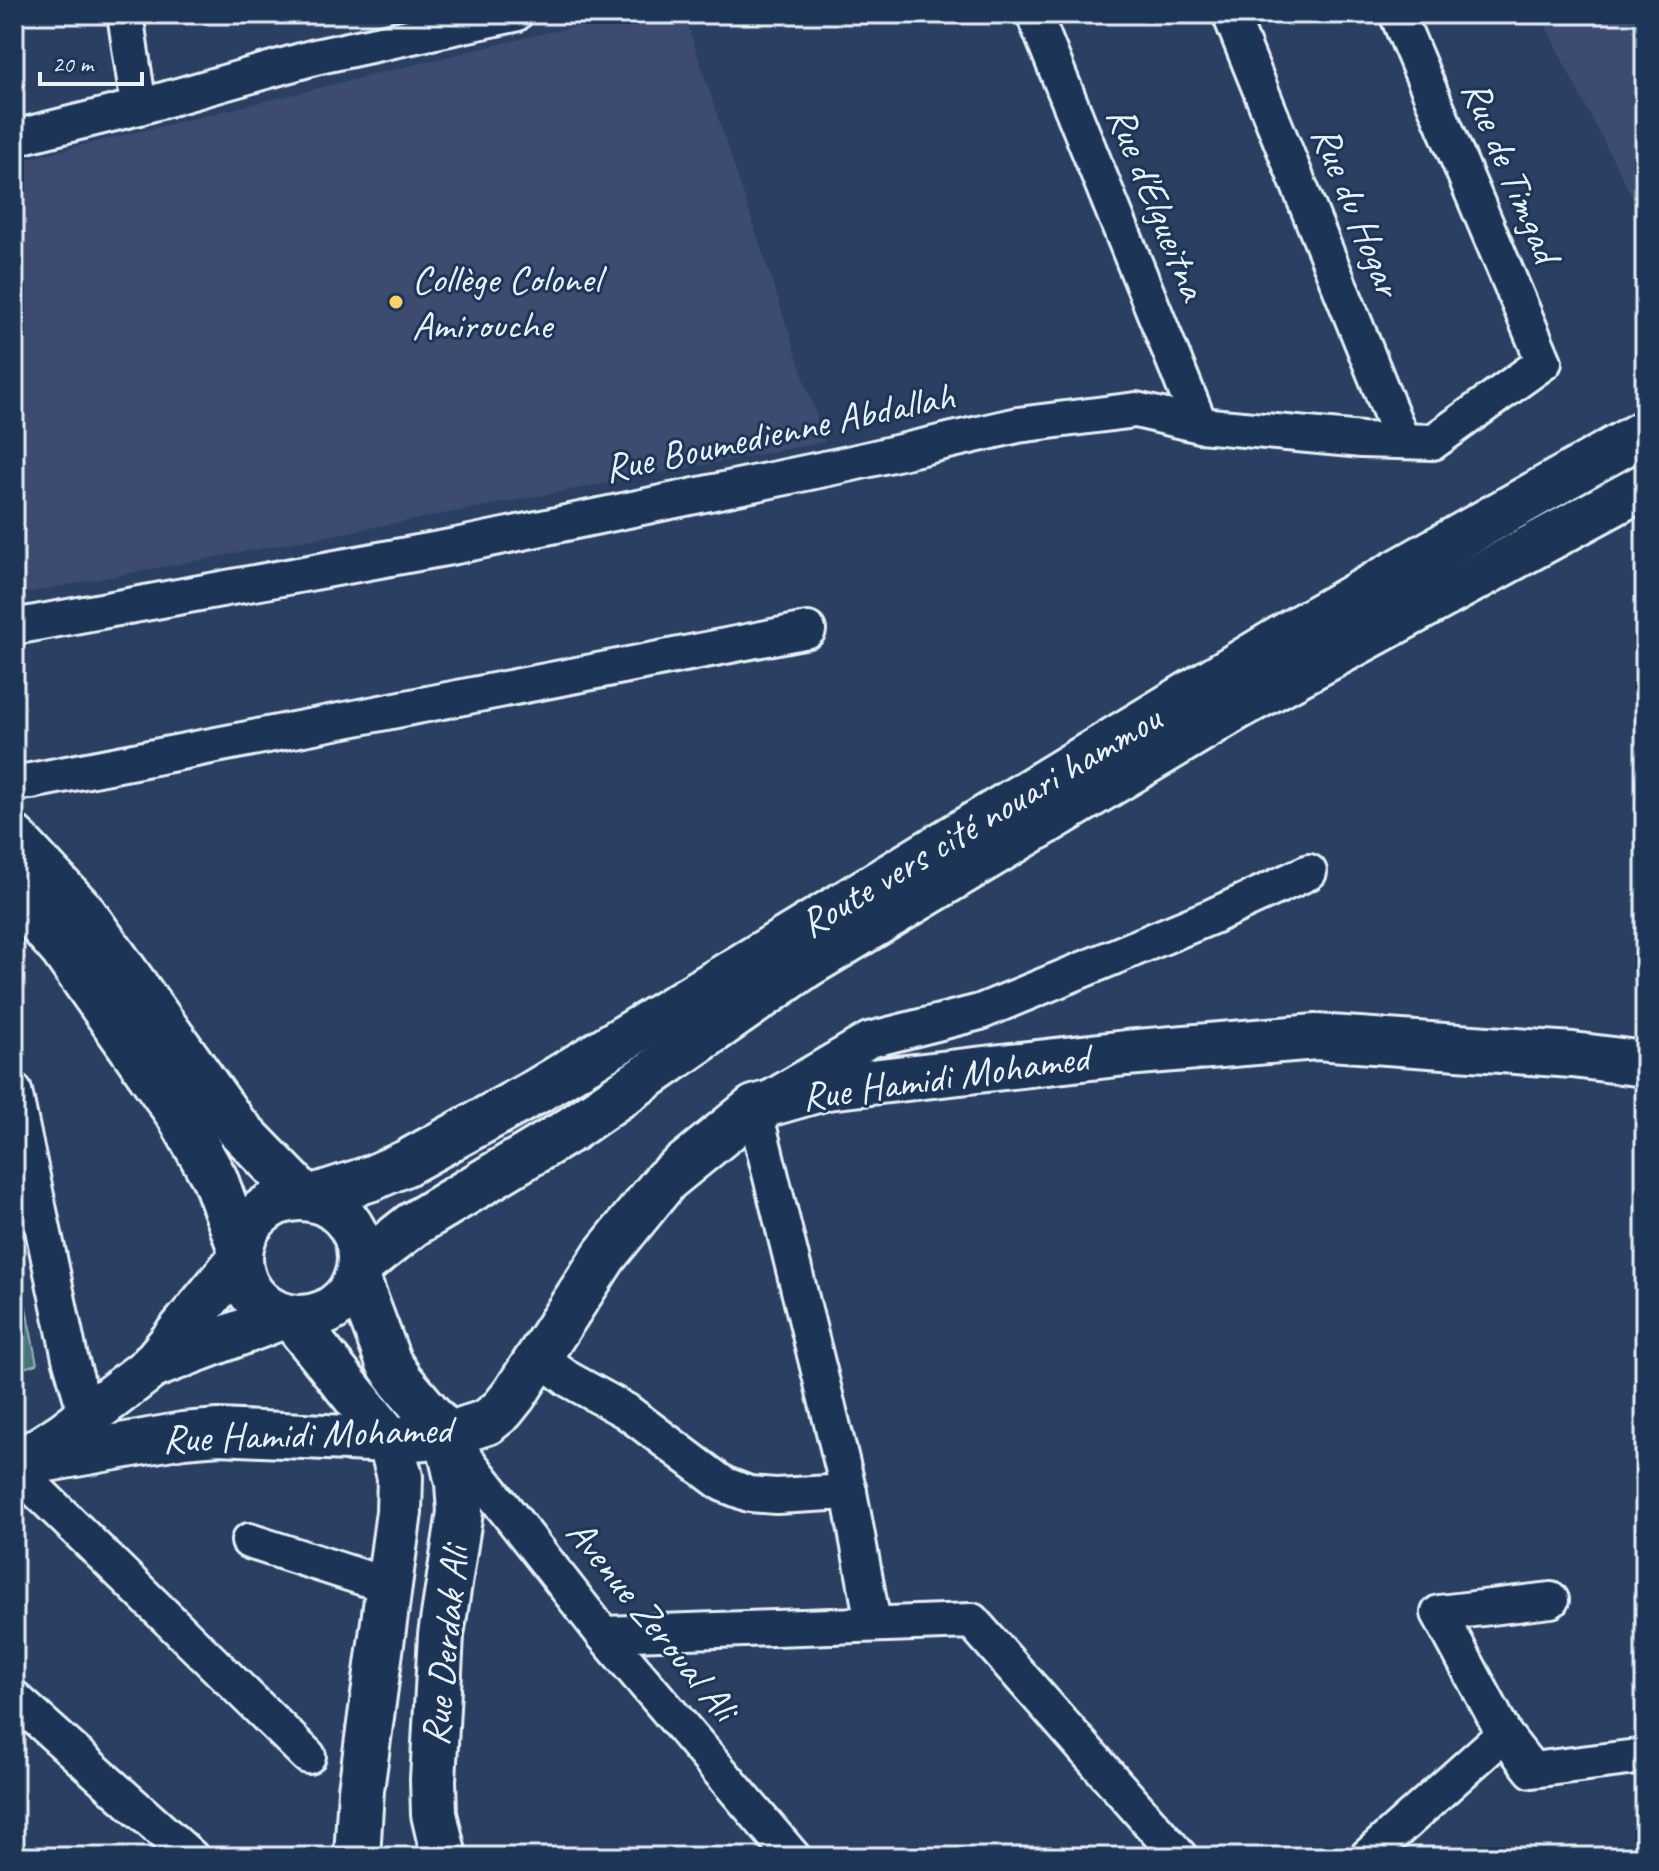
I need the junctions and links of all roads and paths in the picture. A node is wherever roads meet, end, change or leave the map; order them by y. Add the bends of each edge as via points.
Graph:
1 (125, 14) edge
2 (1034, 14) edge
3 (1230, 14) edge
4 (1397, 14) edge
5 (498, 16) edge
6 (139, 107) junction
7 (14, 138) edge
8 (1544, 362) joint
9 (1200, 425) junction
10 (1645, 432) edge
11 (1402, 441) junction
12 (1645, 486) edge
13 (14, 627) edge
14 (808, 630) dead end
15 (14, 783) edge
16 (14, 838) edge
17 (1309, 872) dead end
18 (14, 894) edge
19 (1645, 1064) edge
20 (14, 1091) edge
21 (754, 1108) junction
22 (308, 1198) junction
23 (240, 1254) junction
24 (358, 1272) junction
25 (288, 1317) junction
26 (538, 1356) junction
27 (151, 1367) junction
28 (87, 1417) junction
29 (447, 1435) junction
30 (390, 1440) junction
31 (14, 1465) edge
32 (849, 1492) junction
33 (249, 1541) dead end
34 (389, 1586) junction
35 (1551, 1600) dead end
36 (873, 1623) junction
37 (603, 1634) junction
38 (14, 1698) edge
39 (1504, 1734) junction
40 (308, 1756) dead end
41 (1645, 1756) edge
42 (191, 1857) edge
43 (357, 1857) edge
44 (444, 1857) edge
45 (793, 1857) edge
46 (1180, 1857) edge
47 (1367, 1857) edge

1 - 6 street
2 - 9 street, Rue d'Elgueitna
3 - 11 street, Rue du Hogar
4 - 8 street, Rue de Timgad
5 - 6 street via 315,57
6 - 7 street
8 - 11 street, Rue Boumedienne Abdallah via 1433,442
9 - 11 street, Rue Boumedienne Abdallah
9 - 13 street, Rue Boumedienne Abdallah via 1136,410 1018,425 456,546
10 - 22 street, Route vers cité nouari hammou via 1290,633 537,1091 396,1168
12 - 24 street, Route vers cité nouari hammou via 1236,708 807,965 573,1128 412,1225
14 - 15 street
16 - 22 street via 82,911 234,1124
17 - 21 street via 980,1012 869,1040
18 - 23 street via 63,950 193,1136 215,1179
19 - 21 street, Rue Hamidi Mohamed via 1316,1037 827,1087
20 - 28 street
21 - 26 street, Rue Hamidi Mohamed via 666,1180 605,1255
21 - 32 street
22 - 23 street via 287,1199 256,1216
22 - 24 street via 343,1215 359,1247
23 - 25 street via 252,1295
23 - 27 street
24 - 25 street via 347,1295 332,1309 312,1317
24 - 29 street via 389,1363
25 - 27 street
25 - 30 street
26 - 29 street, Rue Hamidi Mohamed via 502,1410 478,1426
26 - 32 street via 626,1411 723,1484 749,1494 776,1496
27 - 28 street, Rue Hamidi Mohamed
28 - 31 street, Rue Hamidi Mohamed
29 - 30 street, Rue Hamidi Mohamed
29 - 37 street, Avenue Zeroual Ali
29 - 44 street, Rue Derdak Ali via 460,1512 441,1635 433,1780
30 - 31 street, Rue Hamidi Mohamed via 219,1432
30 - 34 street via 401,1495
31 - 40 street
32 - 36 street
33 - 34 street
34 - 43 street
35 - 39 street via 1439,1613
36 - 37 street
36 - 46 street via 972,1621
37 - 45 street, Avenue Zeroual Ali
38 - 42 street
39 - 41 street via 1532,1770
39 - 47 street

